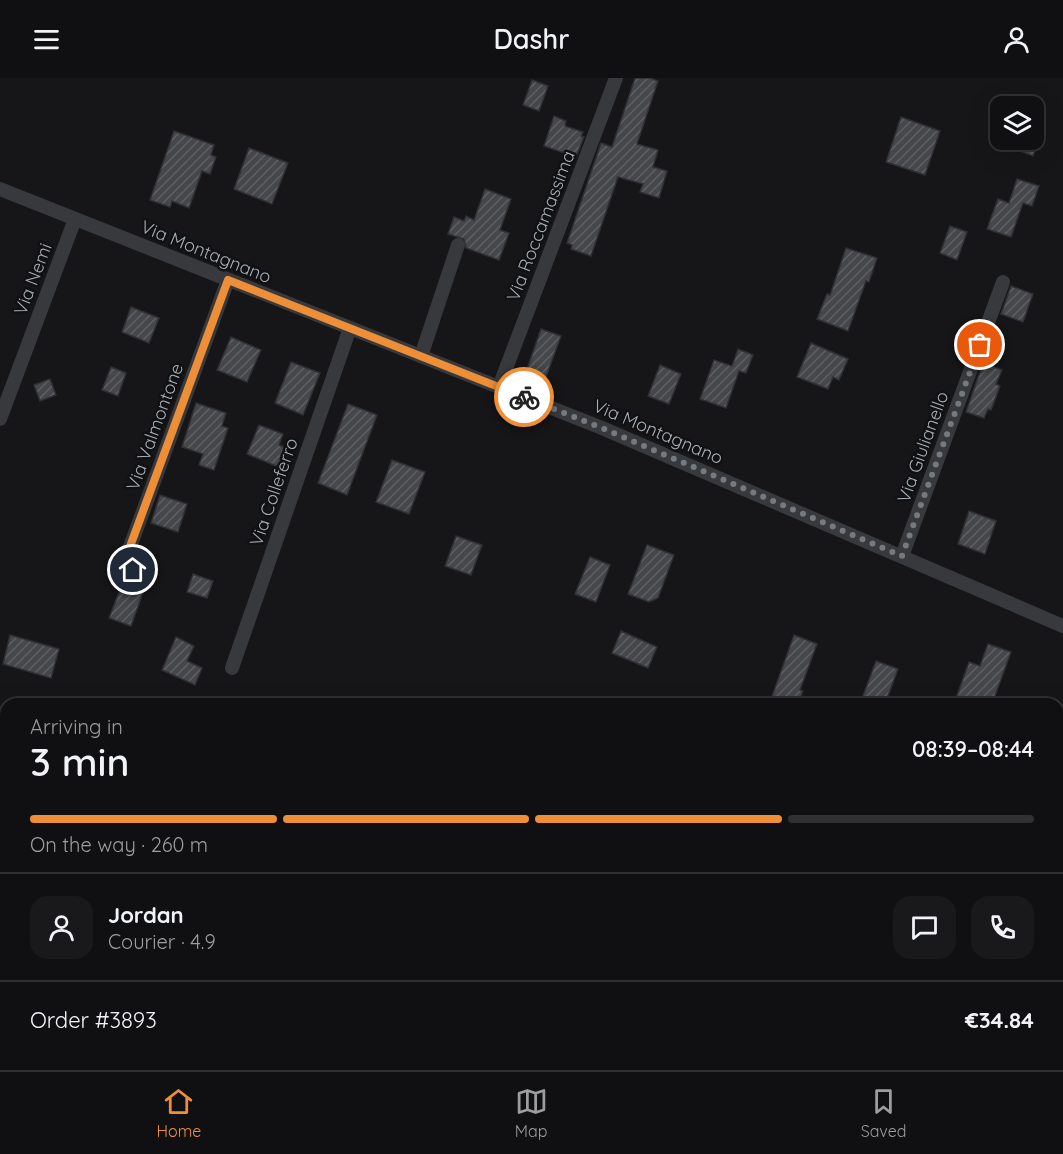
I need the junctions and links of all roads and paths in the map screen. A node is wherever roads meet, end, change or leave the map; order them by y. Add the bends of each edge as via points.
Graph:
1 (616, 78) edge
2 (0, 189) edge
3 (75, 219) junction
4 (458, 245) dead end
5 (228, 280) junction
6 (1003, 282) dead end
7 (350, 328) junction
8 (422, 356) junction
9 (500, 387) junction
10 (0, 419) edge
11 (902, 556) junction
12 (149, 577) dead end
13 (1063, 626) edge
14 (231, 668) dead end

1 - 9 street, Via Roccamassima
2 - 3 street, Via Montagnano
3 - 5 street, Via Montagnano
3 - 10 street, Via Nemi
4 - 8 street
5 - 7 street, Via Montagnano
5 - 12 street, Via Valmontone via 128,552 130,567
6 - 11 street, Via Giulianello
7 - 8 street, Via Montagnano
7 - 14 street, Via Colleferro
8 - 9 street, Via Montagnano
9 - 11 street, Via Montagnano
11 - 13 street, Via Montagnano

